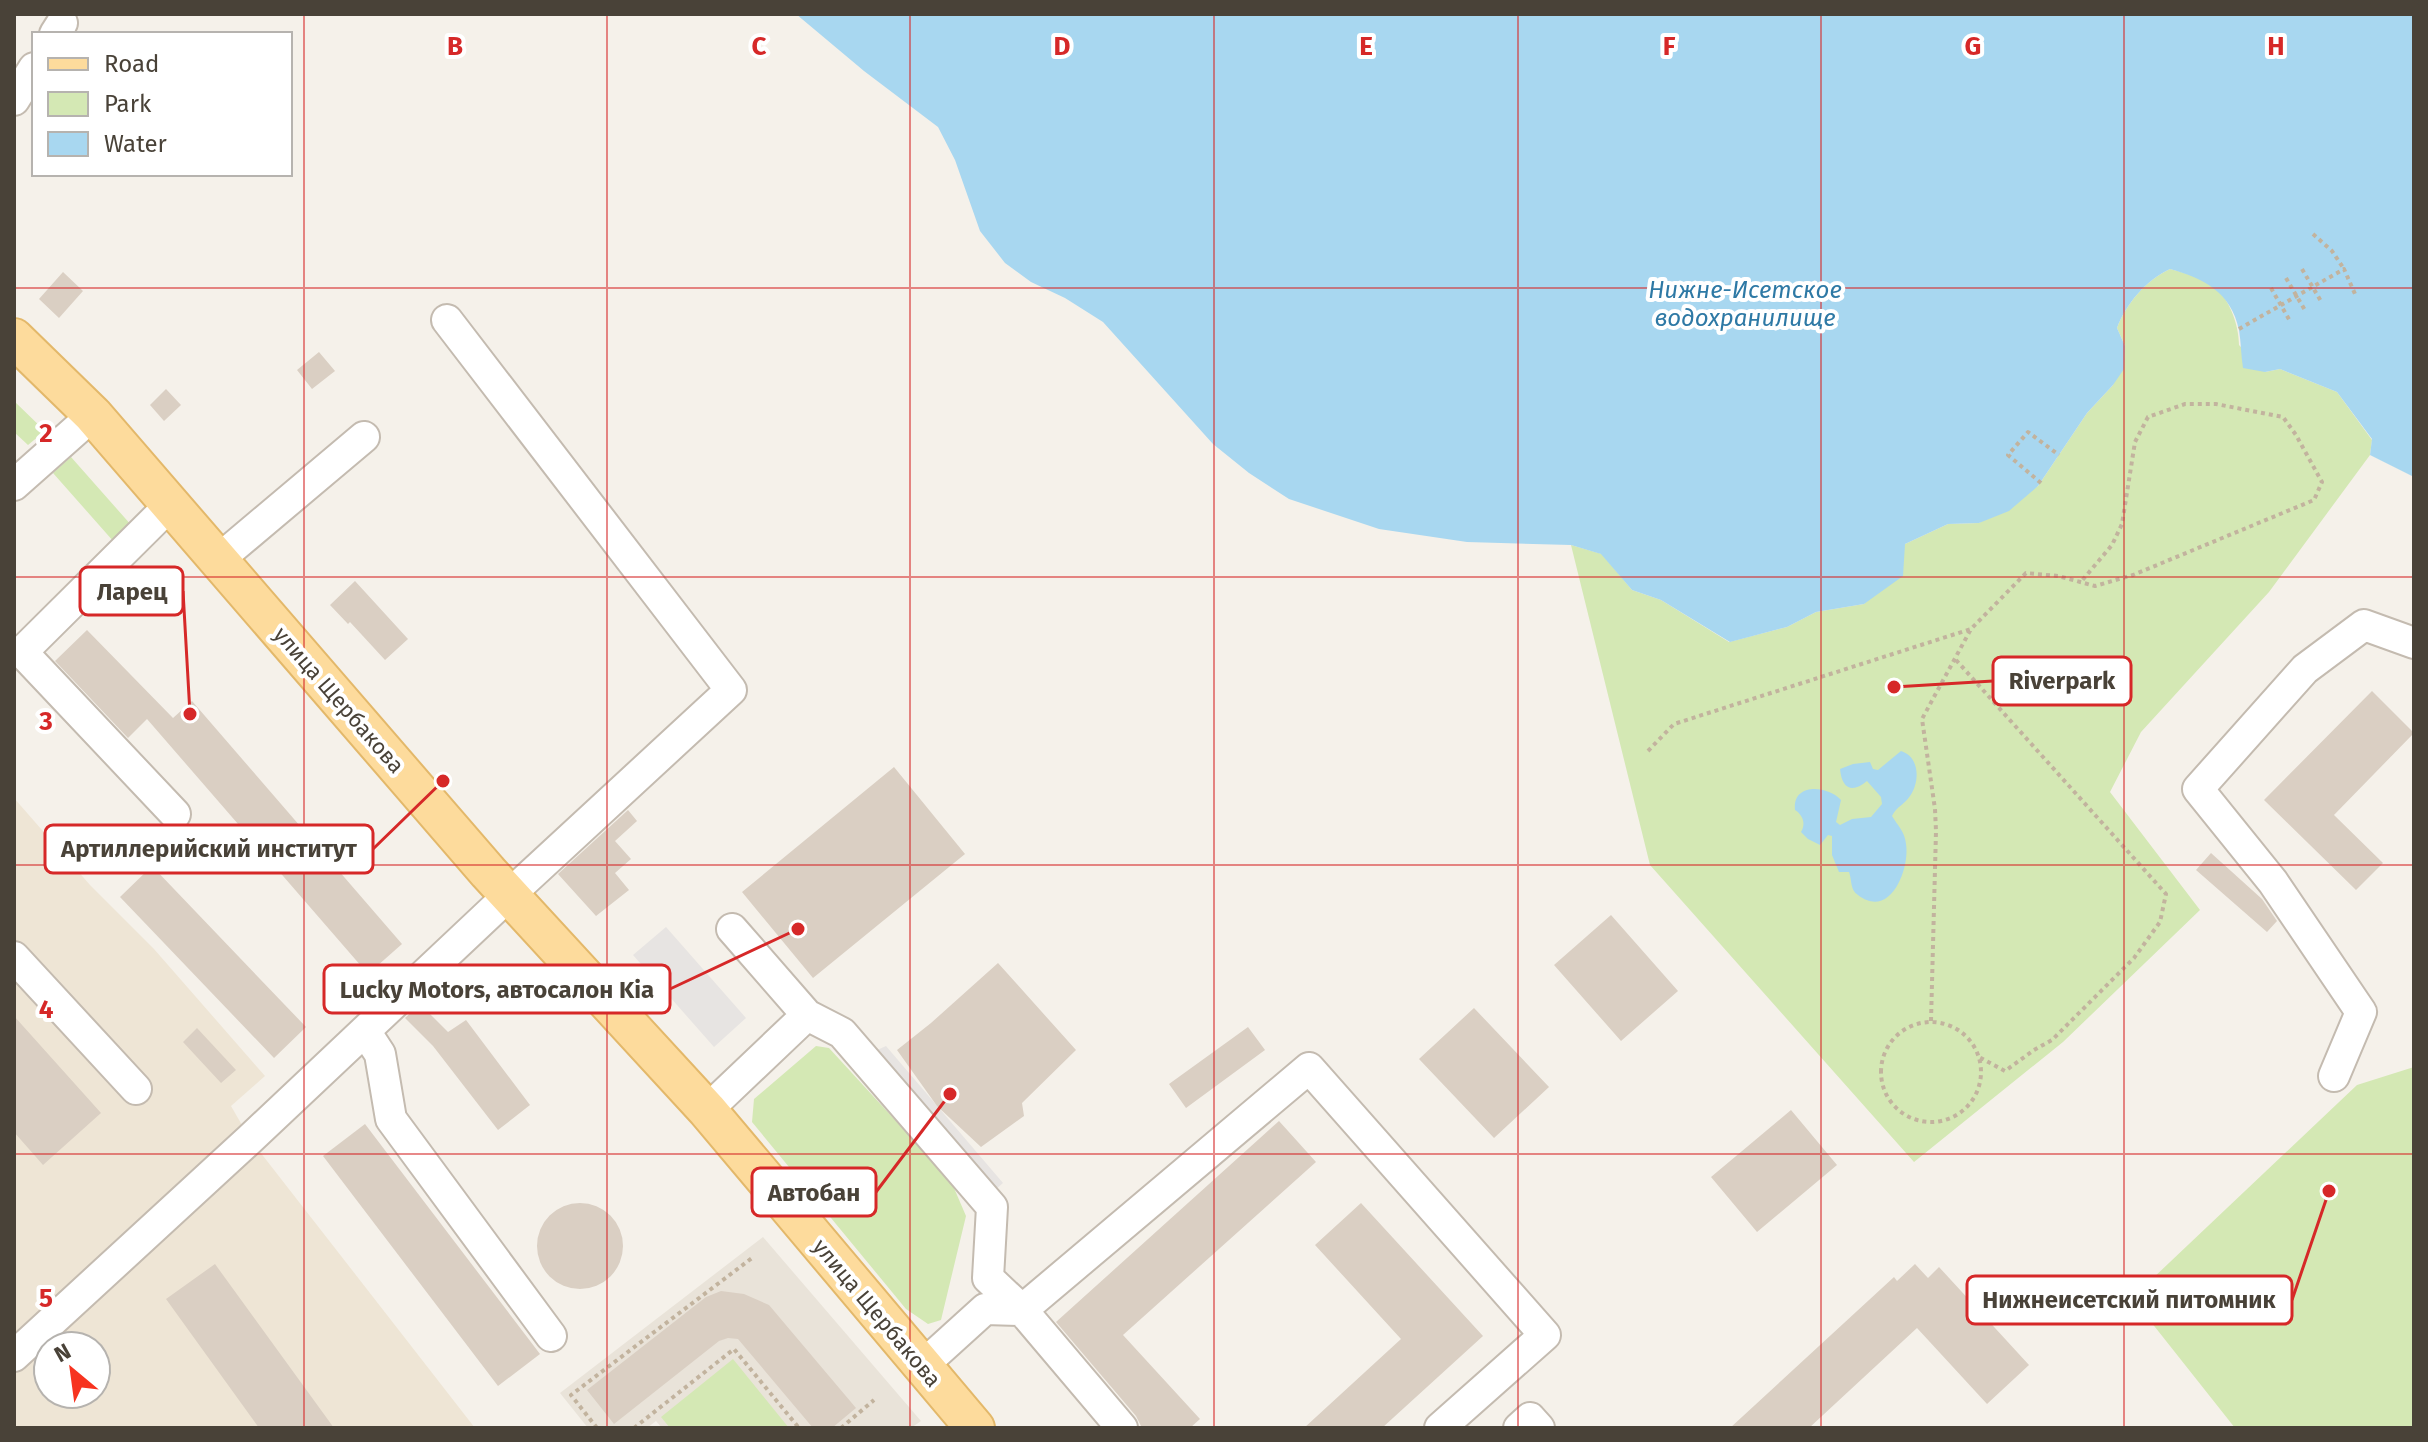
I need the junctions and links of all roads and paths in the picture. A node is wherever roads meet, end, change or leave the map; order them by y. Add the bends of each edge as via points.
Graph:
1 (32, 71) edge
2 (14, 100) edge
3 (2313, 234) dead end
4 (2302, 269) dead end
5 (2344, 269) junction
6 (2286, 278) dead end
7 (2313, 287) junction
8 (2271, 288) dead end
9 (2355, 294) dead end
10 (2297, 296) junction
11 (2322, 303) dead end
12 (2281, 305) junction
13 (2306, 312) dead end
14 (447, 320) dead end
15 (2290, 321) dead end
16 (2239, 329) dead end
17 (14, 338) edge
18 (93, 415) junction
19 (364, 437) dead end
20 (2059, 455) dead end
21 (2041, 483) dead end
22 (14, 485) edge
23 (170, 505) junction
24 (218, 560) junction
25 (2080, 583) junction
26 (1971, 629) junction
27 (2411, 656) edge
28 (1956, 660) junction
29 (1648, 751) dead end
30 (175, 814) dead end
31 (509, 895) junction
32 (732, 929) dead end
33 (14, 957) edge
34 (807, 1015) junction
35 (1931, 1021) junction
36 (365, 1031) junction
37 (1979, 1057) junction
38 (2334, 1076) dead end
39 (136, 1089) dead end
40 (707, 1110) junction
41 (752, 1258) dead end
42 (1022, 1310) junction
43 (551, 1336) dead end
44 (17, 1348) edge
45 (921, 1367) junction
46 (874, 1400) dead end
47 (965, 1425) edge
48 (597, 1428) edge
49 (634, 1428) edge
50 (799, 1428) edge
51 (841, 1428) edge
52 (1122, 1428) edge
53 (1440, 1428) edge
54 (1519, 1428) edge
55 (1539, 1428) edge

1 - 2 lane
3 - 5 path
4 - 7 path
5 - 7 path
5 - 9 path
6 - 10 path
7 - 10 path
7 - 11 path
8 - 12 path
10 - 12 path
10 - 13 path
12 - 15 path
12 - 16 path
14 - 31 lane via 731,690
17 - 18 main road, улица Щербакова
18 - 22 lane
18 - 23 main road, улица Щербакова
19 - 24 lane
20 - 21 path via 2028,432 2008,455
23 - 24 main road, улица Щербакова
23 - 30 lane via 22,652
24 - 31 main road, улица Щербакова
25 - 25 path via 2095,586 2133,575 2314,500 2322,482 2283,417 2216,404 2185,404 2148,417 2135,442 2122,524 2112,545
25 - 26 path via 2026,573
26 - 28 path
26 - 29 path via 1674,724
27 - 38 lane via 2364,625 2305,669 2198,789 2273,882 2361,1012
28 - 35 path via 1922,719 1936,831
28 - 37 path via 2166,894 2160,922 2134,958 2052,1040 2005,1071
31 - 36 lane
31 - 40 main road, улица Щербакова
32 - 34 lane
33 - 39 lane
34 - 40 lane
34 - 42 lane via 842,1033 992,1207 988,1278
35 - 37 path via 1952,1026 1969,1038
35 - 37 path via 1910,1026 1893,1038 1882,1056 1880,1078 1886,1098 1901,1113 1920,1122 1941,1122 1960,1113 1975,1098 1981,1078
36 - 43 lane via 380,1054 391,1119
36 - 44 lane
40 - 45 main road, улица Щербакова
41 - 48 path via 571,1395
42 - 45 lane via 985,1309
42 - 52 lane
42 - 53 lane via 1309,1068 1545,1335
45 - 47 main road, улица Щербакова
46 - 51 path
49 - 50 path via 734,1349
54 - 55 lane via 1530,1418

